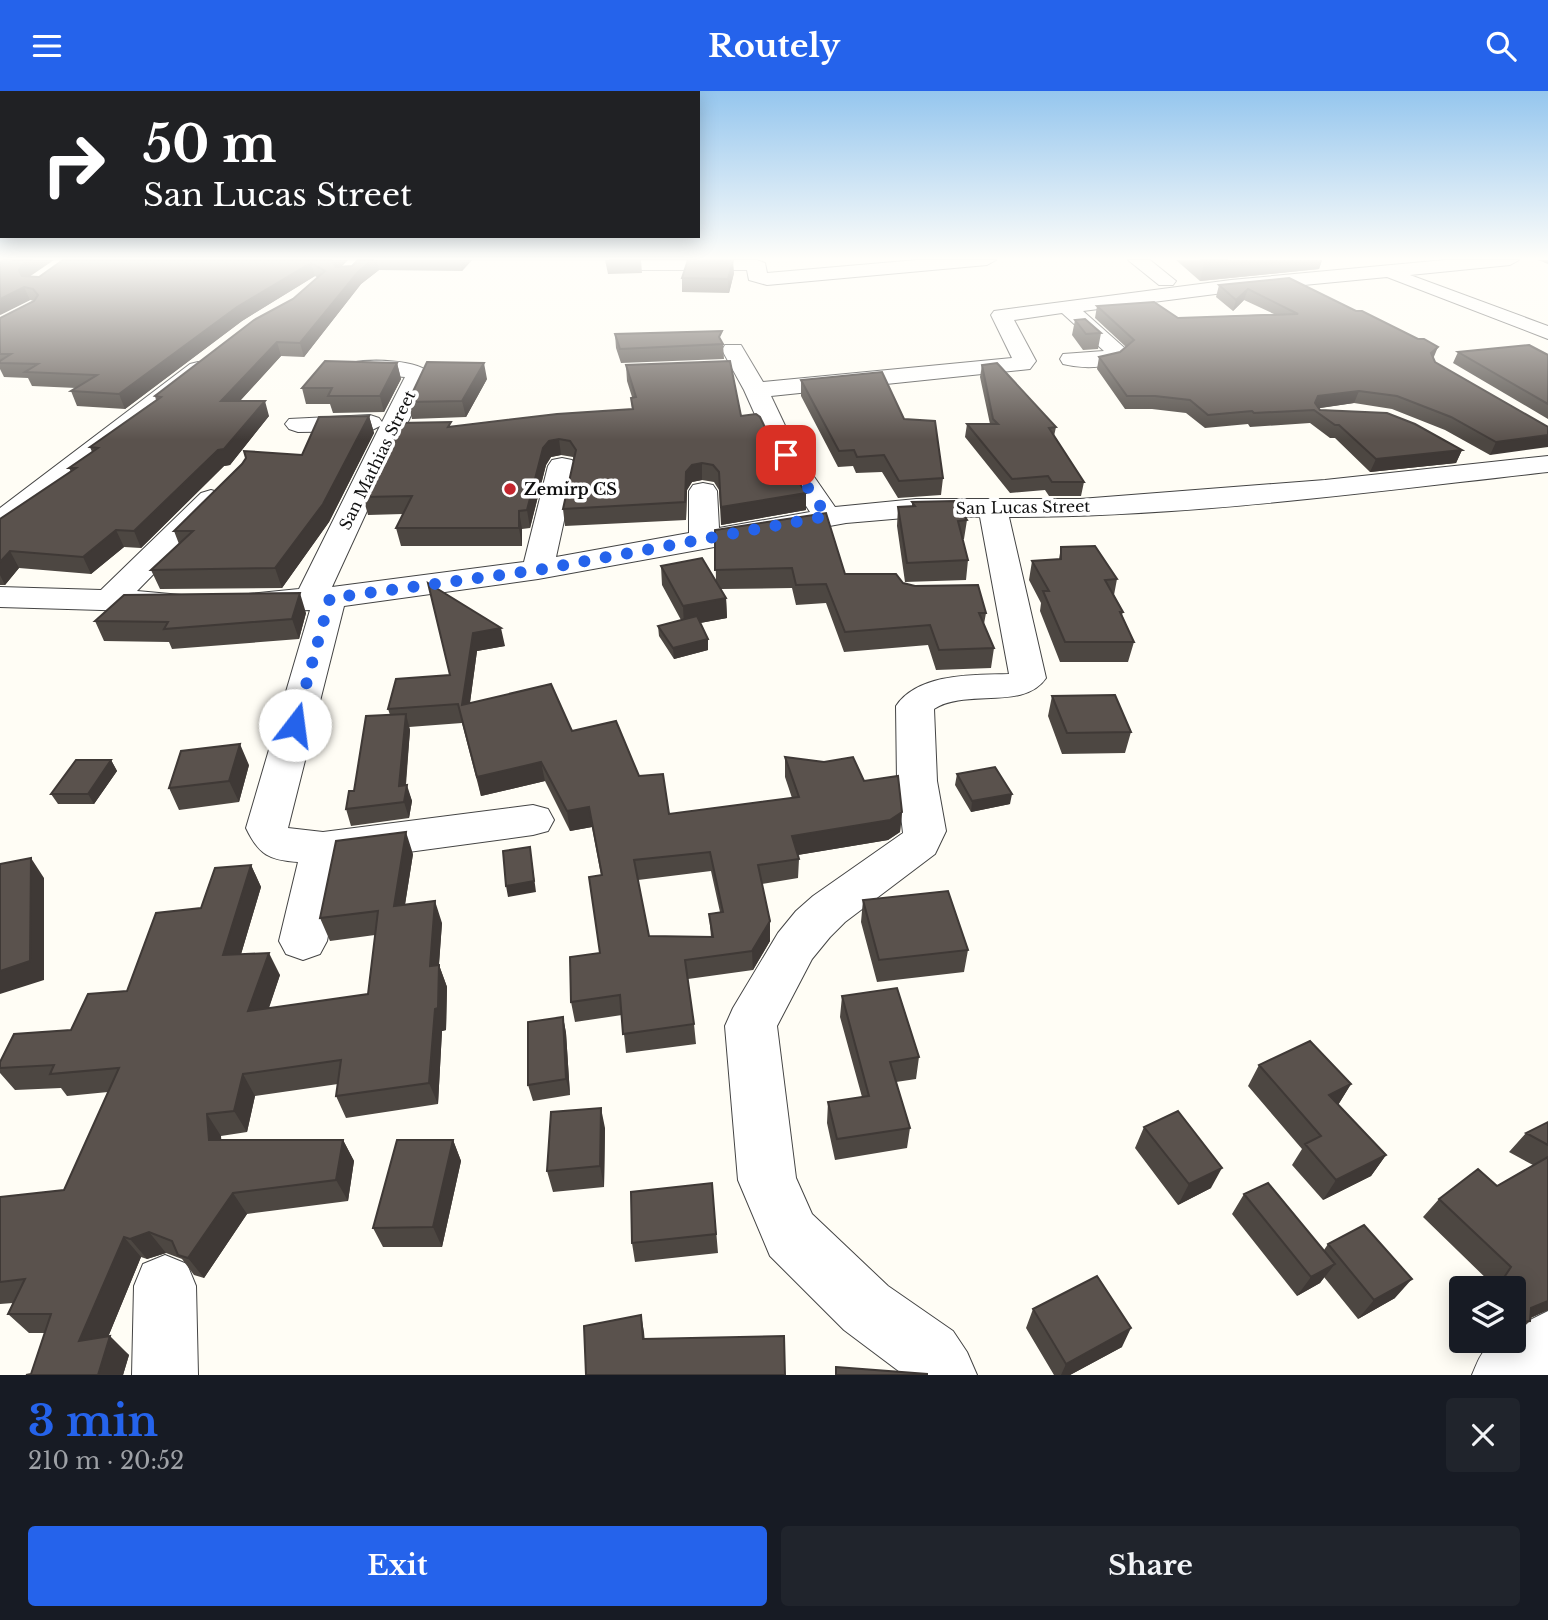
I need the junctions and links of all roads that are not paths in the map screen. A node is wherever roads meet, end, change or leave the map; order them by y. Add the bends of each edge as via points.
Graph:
1 (1004, 320) edge
2 (1082, 320) edge
3 (1513, 320) edge
4 (1548, 333) edge
5 (220, 351) edge
6 (1071, 359) dead end
7 (731, 362) edge
8 (360, 368) edge
9 (756, 390) junction
10 (298, 424) dead end
11 (401, 427) junction
12 (1455, 450) edge
13 (1548, 464) edge
14 (562, 466) dead end
15 (1490, 469) junction
16 (226, 484) edge
17 (703, 491) dead end
18 (993, 509) junction
19 (827, 516) junction
20 (0, 522) edge
21 (704, 538) junction
22 (538, 570) junction
23 (320, 599) junction
24 (108, 601) junction
25 (6, 605) edge
26 (533, 820) dead end
27 (323, 848) junction
28 (303, 941) dead end
29 (165, 1286) dead end
30 (1548, 1343) edge
31 (165, 1375) edge
32 (944, 1375) edge
33 (1505, 1375) edge

1 - 9 street via 1025,361 1022,364
2 - 6 street via 1118,352 1111,358
3 - 4 street
5 - 20 street
7 - 9 street
8 - 11 street, San Mathias Street via 418,372
9 - 19 street via 786,455
10 - 11 street
11 - 23 street, San Mathias Street
12 - 15 street
13 - 15 street, San Lucas Street
14 - 22 street
15 - 18 street, San Lucas Street via 1080,508
16 - 24 street
17 - 21 street
18 - 19 street, San Lucas Street via 916,508
18 - 32 street via 996,591 1028,678 1019,684 934,693 918,701 917,781 925,831 920,843 813,925 795,946 751,1026 767,1180 791,1235 866,1308 930,1355
19 - 21 street, San Lucas Street
21 - 22 street, San Lucas Street
22 - 23 street, San Lucas Street
23 - 24 street, San Lucas Street
23 - 27 street, San Mathias Street via 267,828 283,845
24 - 25 street, San Lucas Street
26 - 27 street
27 - 28 street
29 - 31 street
30 - 33 street

